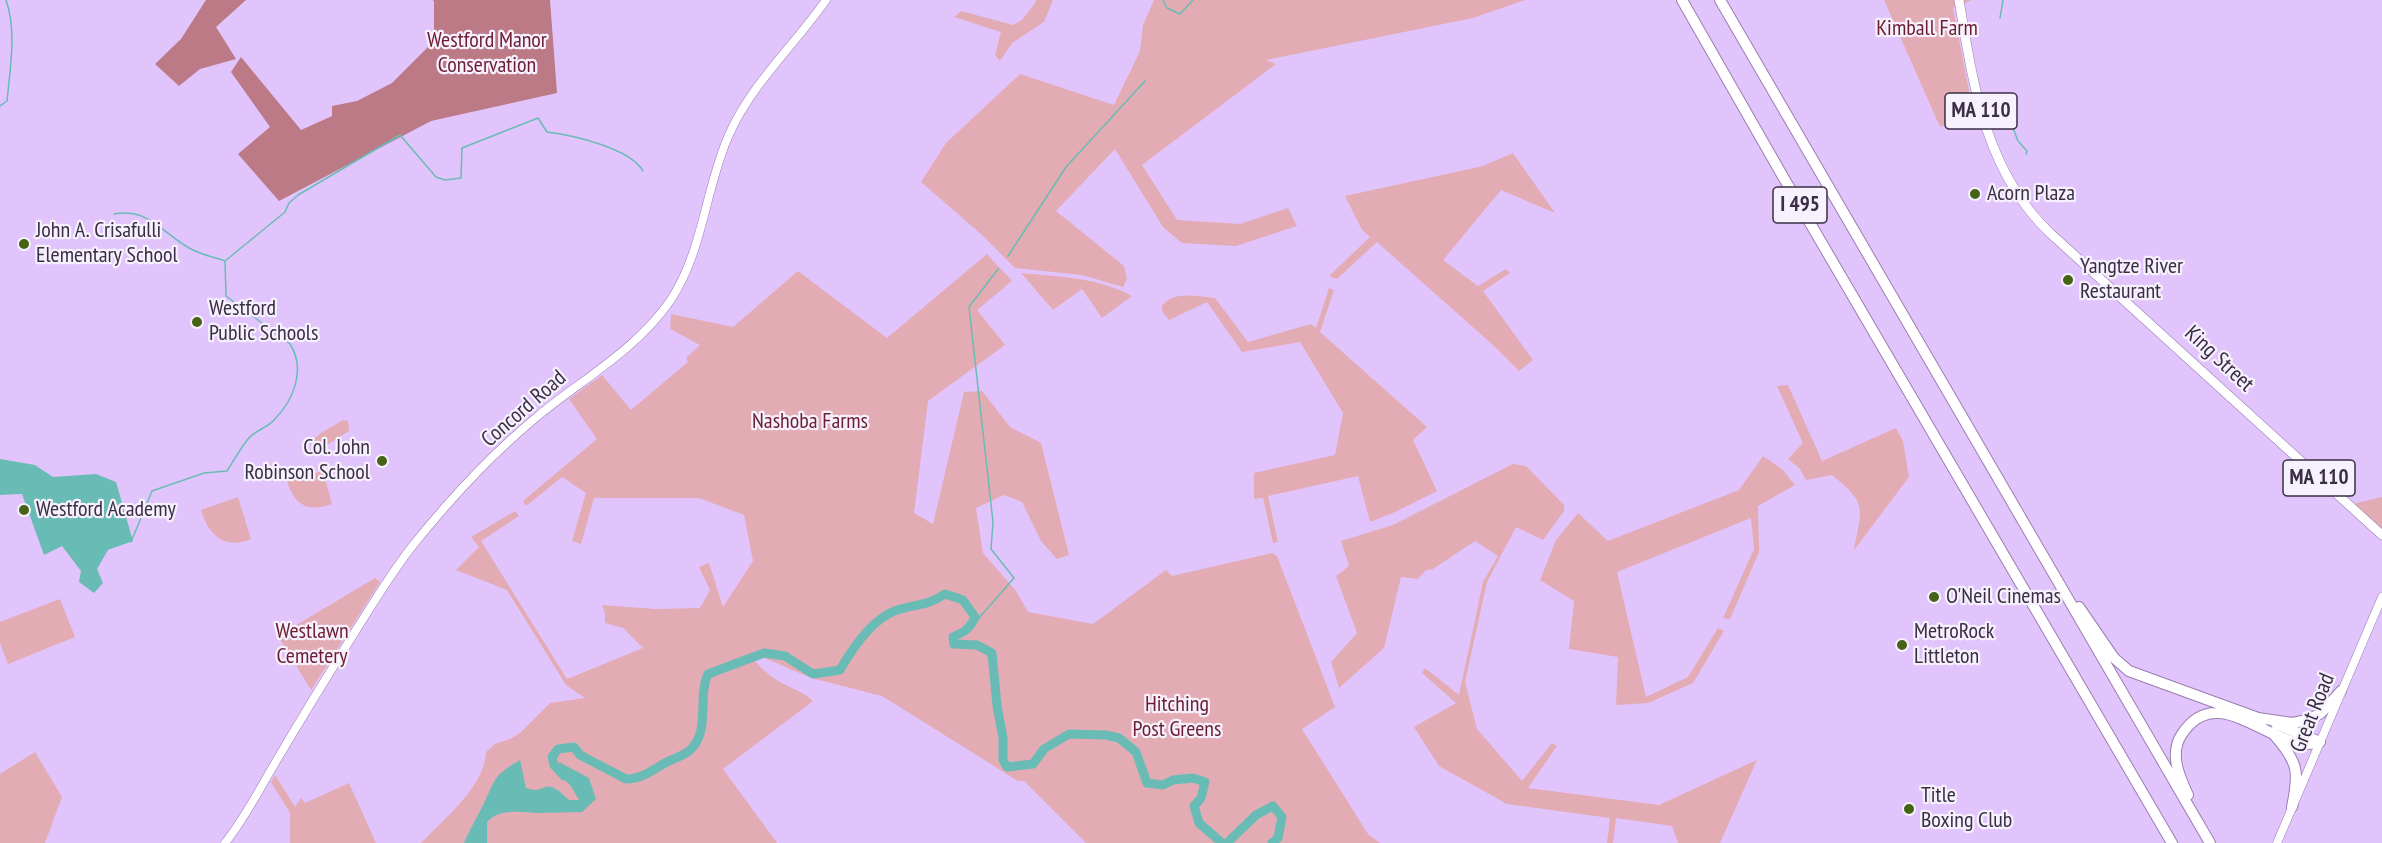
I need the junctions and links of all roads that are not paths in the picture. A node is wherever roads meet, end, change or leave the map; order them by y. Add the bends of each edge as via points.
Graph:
1 (826, 0) edge
2 (1682, 0) edge
3 (1720, 0) edge
4 (1959, 0) edge
5 (2016, 512) junction
6 (2382, 535) edge
7 (2382, 597) edge
8 (2341, 691) junction
9 (2258, 718) junction
10 (2273, 733) junction
11 (2320, 742) junction
12 (2292, 807) junction
13 (225, 843) edge
14 (2172, 843) edge
15 (2212, 843) edge
16 (2277, 843) edge

1 - 13 main road, Concord Road via 734,122 716,168 691,259 668,304 622,352 518,435 414,545 377,597
2 - 14 highway, I 495
3 - 5 highway, I 495
4 - 6 main road, King Street / MA 110 via 1973,83 1990,142 2007,178 2030,212
5 - 9 highway via 2122,666
5 - 15 highway, I 495
7 - 8 main road, Great Road
8 - 9 highway via 2313,718 2292,723
8 - 11 main road, Great Road
9 - 11 highway
10 - 11 highway via 2305,746
10 - 12 highway via 2295,765 2298,780
10 - 15 highway via 2234,716 2216,714 2197,720 2179,739 2175,754 2179,775
11 - 12 main road, Great Road
12 - 16 main road, Great Road

